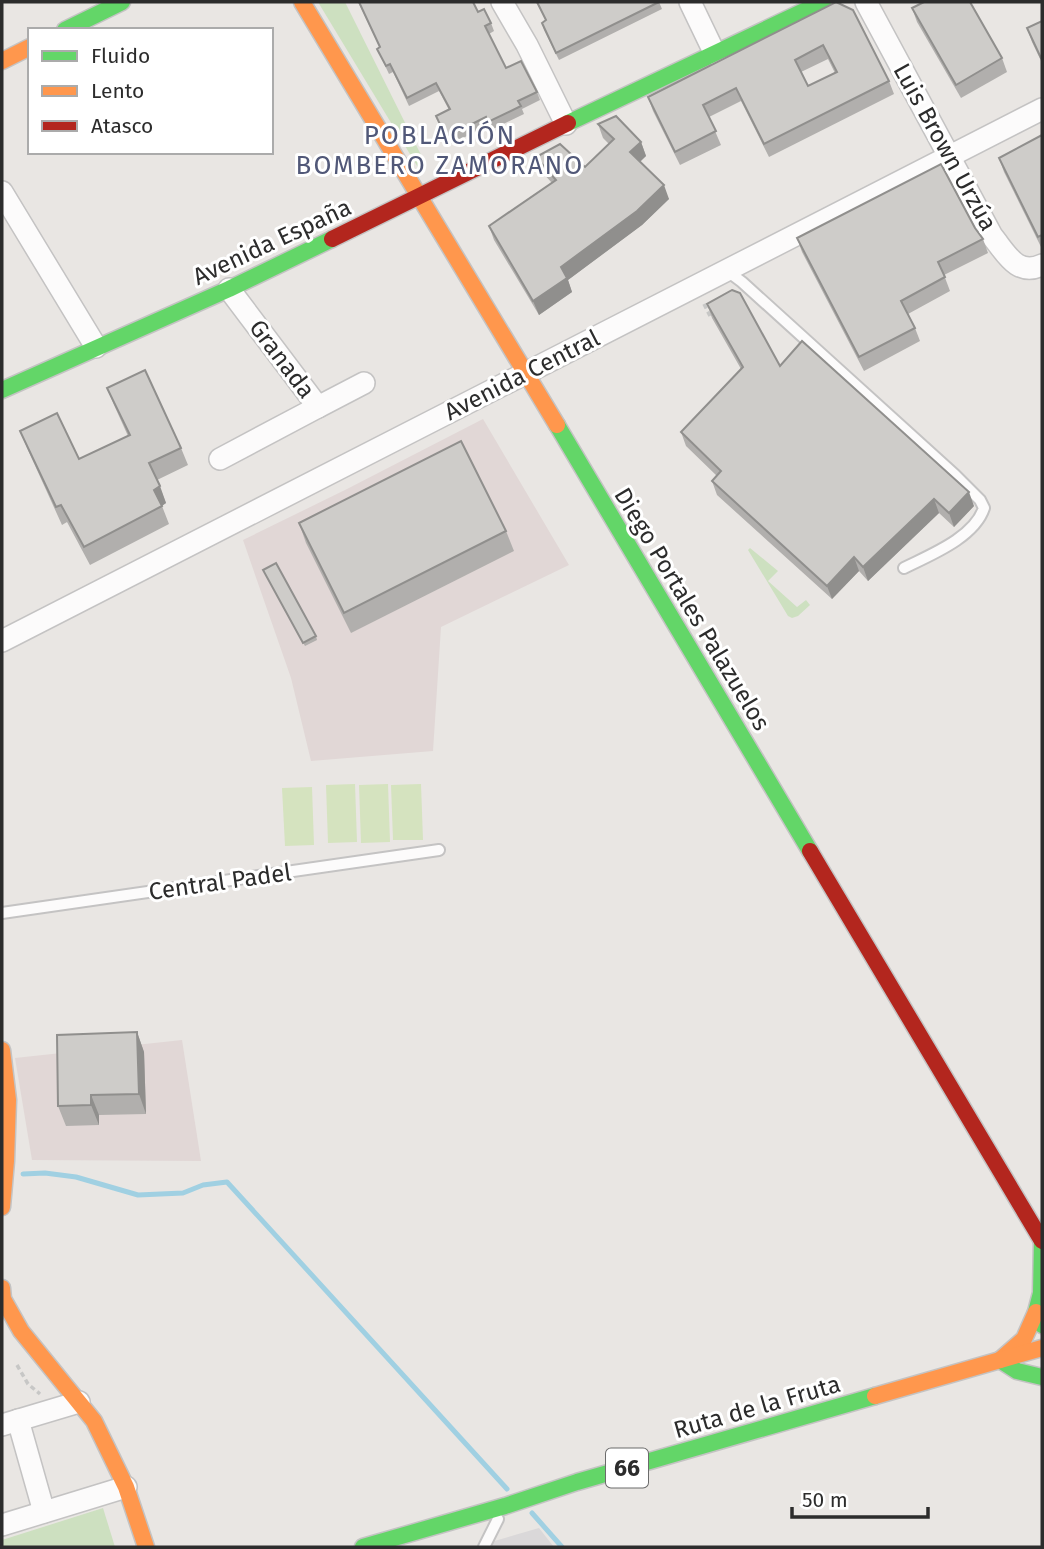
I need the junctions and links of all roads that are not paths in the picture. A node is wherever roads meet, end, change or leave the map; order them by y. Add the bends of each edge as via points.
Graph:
1 (122, 2) edge
2 (302, 2) edge
3 (502, 2) edge
4 (690, 2) edge
5 (823, 2) edge
6 (866, 2) edge
7 (69, 28) edge
8 (28, 48) edge
9 (715, 54) junction
10 (2, 61) edge
11 (1042, 109) edge
12 (566, 124) junction
13 (949, 157) junction
14 (2, 192) edge
15 (420, 196) junction
16 (1042, 265) edge
17 (726, 271) junction
18 (229, 289) junction
19 (96, 347) junction
20 (526, 373) junction
21 (364, 383) dead end
22 (2, 390) edge
23 (318, 407) junction
24 (220, 459) dead end
25 (904, 568) dead end
26 (2, 641) edge
27 (439, 850) dead end
28 (2, 913) edge
29 (2, 1050) edge
30 (4, 1161) edge
31 (2, 1207) edge
32 (1042, 1241) edge
33 (2, 1295) edge
34 (1039, 1318) edge
35 (1042, 1348) edge
36 (1000, 1360) junction
37 (1042, 1377) edge
38 (79, 1402) junction
39 (10, 1422) edge
40 (125, 1487) junction
41 (505, 1506) junction
42 (44, 1512) junction
43 (2, 1525) edge
44 (146, 1547) edge
45 (363, 1547) edge
46 (484, 1547) edge

1 - 7 main road
2 - 15 main road, Diego Portales Palazuelos
3 - 12 street
4 - 9 street
5 - 9 main road, Avenida España
6 - 13 street, Luis Brown Urzúa
8 - 10 main road
9 - 12 main road, Avenida España
11 - 13 street, Avenida Central
12 - 15 main road, Avenida España
13 - 16 street, Luis Brown Urzúa via 992,236 1013,262 1033,270
13 - 17 street, Avenida Central
14 - 19 street
15 - 18 main road, Avenida España
15 - 20 main road, Diego Portales Palazuelos
17 - 20 street, Avenida Central
17 - 25 lane via 980,500 982,516 970,530
18 - 19 main road, Avenida España
18 - 23 street, Granada
19 - 22 main road, Avenida España
20 - 26 street, Avenida Central
20 - 32 main road, Diego Portales Palazuelos
21 - 23 street
23 - 24 street, Granada
27 - 28 lane, Central Padel
29 - 30 main road via 8,1100
30 - 31 main road
32 - 34 main road
33 - 38 main road via 21,1331
34 - 36 main road
35 - 36 main road, Ruta de la Fruta / 66
36 - 37 main road via 1017,1371
36 - 41 main road, Ruta de la Fruta / 66
38 - 39 street
38 - 40 main road via 94,1422
39 - 42 street
40 - 42 street
40 - 44 main road
41 - 45 main road, Ruta de la Fruta / 66
41 - 46 lane
42 - 43 street

